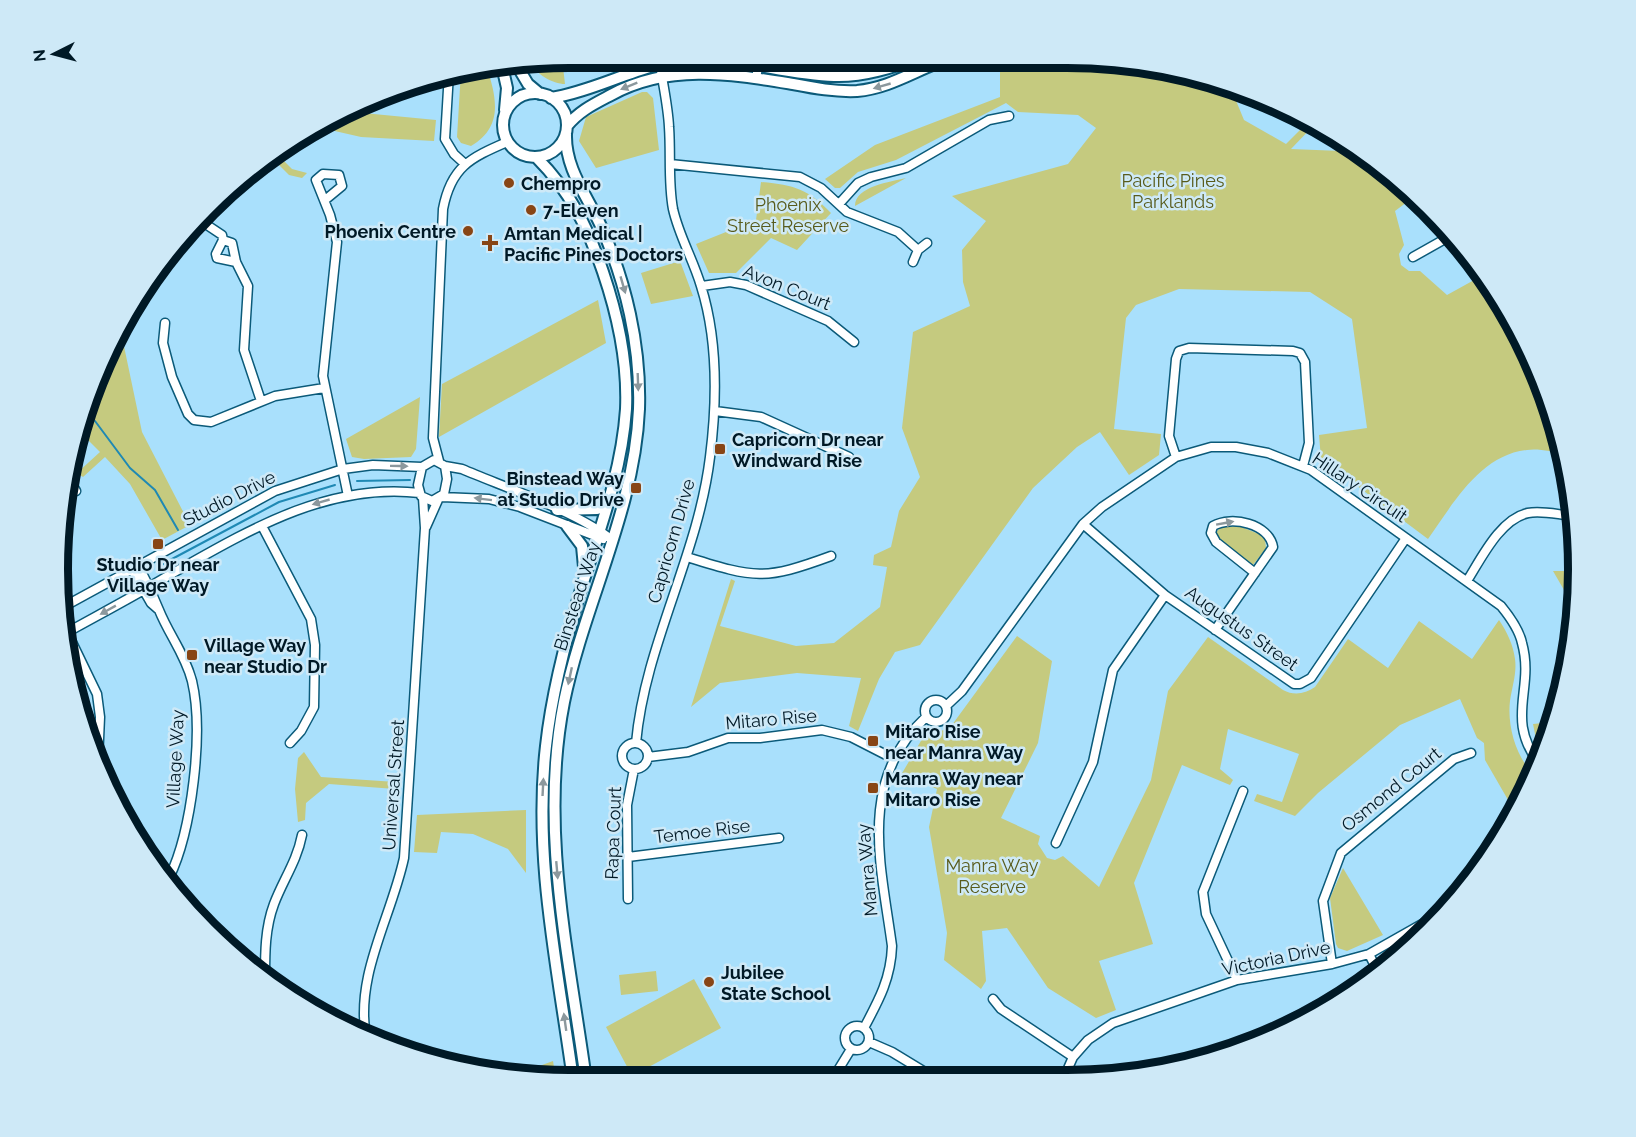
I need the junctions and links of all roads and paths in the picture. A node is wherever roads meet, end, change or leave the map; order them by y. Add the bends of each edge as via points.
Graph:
1 (648, 68) edge
2 (660, 68) edge
3 (758, 68) edge
4 (794, 68) edge
5 (888, 68) edge
6 (926, 68) edge
7 (520, 70) edge
8 (503, 72) edge
9 (661, 77) junction
10 (756, 78) junction
11 (448, 82) edge
12 (540, 94) junction
13 (551, 98) junction
14 (505, 114) junction
15 (1009, 116) dead end
16 (566, 130) junction
17 (507, 142) junction
18 (537, 158) junction
19 (465, 164) junction
20 (669, 164) junction
21 (325, 200) dead end
22 (839, 204) junction
23 (205, 224) edge
24 (1444, 238) edge
25 (223, 240) junction
26 (927, 243) dead end
27 (918, 250) junction
28 (1413, 257) dead end
29 (237, 262) junction
30 (913, 262) dead end
31 (702, 286) junction
32 (165, 324) dead end
33 (854, 342) dead end
34 (324, 388) junction
35 (261, 401) junction
36 (715, 411) junction
37 (849, 457) dead end
38 (1176, 457) junction
39 (442, 463) junction
40 (1304, 466) junction
41 (422, 467) junction
42 (344, 469) junction
43 (74, 488) edge
44 (76, 491) dead end
45 (348, 496) junction
46 (422, 496) junction
47 (440, 498) junction
48 (609, 500) junction
49 (557, 510) junction
50 (1565, 515) edge
51 (1083, 524) junction
52 (262, 526) junction
53 (567, 526) junction
54 (425, 528) junction
55 (599, 534) junction
56 (1406, 538) junction
57 (612, 540) junction
58 (831, 556) dead end
59 (687, 557) junction
60 (135, 567) junction
61 (1255, 573) junction
62 (1467, 581) junction
63 (146, 589) junction
64 (581, 589) junction
65 (1165, 595) junction
66 (69, 604) edge
67 (72, 630) edge
68 (1215, 630) junction
69 (74, 650) edge
70 (946, 706) junction
71 (926, 717) junction
72 (99, 742) edge
73 (291, 743) dead end
74 (636, 743) junction
75 (1471, 753) dead end
76 (1532, 754) edge
77 (648, 757) junction
78 (894, 759) junction
79 (634, 769) junction
80 (1243, 791) dead end
81 (302, 835) dead end
82 (779, 838) dead end
83 (1056, 843) dead end
84 (628, 857) junction
85 (172, 874) edge
86 (628, 899) dead end
87 (1419, 926) edge
88 (1369, 954) junction
89 (1332, 964) junction
90 (1374, 964) edge
91 (265, 967) edge
92 (1237, 980) junction
93 (993, 999) dead end
94 (366, 1026) edge
95 (864, 1028) junction
96 (869, 1042) junction
97 (851, 1048) junction
98 (1073, 1057) junction
99 (572, 1070) edge
100 (585, 1070) edge
101 (838, 1070) edge
102 (922, 1070) edge
103 (1067, 1070) edge

1 - 13 main road
2 - 9 street, Capricorn Drive
3 - 10 street
4 - 5 main road via 834,76
6 -> 10 main road via 872,89 836,91
7 - 12 main road
8 - 14 main road via 507,88
9 - 10 main road via 705,73
9 -> 16 main road via 621,89 583,110
9 - 20 street, Capricorn Drive via 669,127
11 - 19 street via 445,139
12 - 13 main road
12 - 14 main road via 519,97
13 - 16 main road via 563,110
14 - 17 main road
15 - 22 street via 989,120 906,168 858,183
16 - 18 main road via 555,150
16 -> 57 main road, Binstead Way via 568,161 600,224 623,283 638,364 635,446
17 - 18 main road via 520,154
17 - 19 street
18 - 48 main road, Binstead Way via 562,184 588,231 620,331 626,408
19 - 39 street via 447,187 443,209 433,438
20 - 22 street via 800,177
20 - 31 street, Capricorn Drive via 675,219
21 - 34 street via 337,255
22 - 27 street via 847,212 898,232
23 - 25 street via 222,235
24 - 28 street
25 - 29 street via 232,243
25 - 29 street via 217,258
26 - 27 street
27 - 30 street
29 - 35 street via 248,286 244,350
31 - 33 street, Avon Court via 730,282 746,285 828,321
31 - 36 street, Capricorn Drive via 711,336
32 - 35 street via 163,343 172,377 194,420 211,422
34 - 35 street
34 - 42 street
36 - 37 street via 761,417
36 - 59 street, Capricorn Drive via 706,483
38 - 40 street, Hillary Circuit via 1211,447 1236,447
38 - 40 street via 1169,436 1179,351 1293,351 1300,353 1305,362 1309,443
38 - 51 street, Hillary Circuit
39 - 41 street via 428,461
39 - 47 street via 447,479
39 - 49 street
40 - 56 street, Hillary Circuit
42 -> 41 street, Studio Drive via 373,465
41 - 46 street via 418,476
42 - 45 street
42 - 60 street, Studio Drive via 275,490
43 - 44 street
45 - 46 street via 375,491
45 -> 52 street via 307,506
46 - 47 street via 432,501
46 - 54 street, Universal Street
53 -> 47 street via 489,499
47 - 54 street, Universal Street
48 - 49 main road via 597,509
48 - 55 main road, Binstead Way
49 - 55 street
50 - 62 street via 1529,512 1514,519
51 - 65 street, Augustus Street
51 - 70 street, Hillary Circuit via 962,691
52 - 63 street
52 - 73 street via 311,620 315,645 314,707
53 - 55 street
53 - 64 main road via 584,551
54 - 94 street, Universal Street via 404,858 399,885 384,919 364,990
55 - 57 street
55 - 64 main road, Binstead Way
56 - 62 street, Hillary Circuit
56 - 68 street, Augustus Street via 1306,682 1287,682
57 -> 100 main road, Binstead Way via 568,683 554,798 557,874
58 - 59 street via 788,572 765,575 741,573
59 - 74 street, Capricorn Drive via 653,657
60 - 63 street, Village Way
60 - 66 street, Studio Drive
61 -> 61 street via 1216,542 1211,533 1213,526 1239,521 1271,538 1272,548
61 - 68 street
62 - 76 street, Hillary Circuit via 1501,606 1522,643 1525,661 1520,715 1526,744
63 -> 67 street
63 - 85 street, Village Way via 185,661 196,712 190,813
99 -> 64 main road, Binstead Way via 544,879 542,816 550,714
65 - 68 street, Augustus Street
65 - 83 street via 1113,670 1093,762
69 - 72 street via 97,694
70 - 71 street via 947,715 941,722
70 - 71 street via 933,700 925,709
71 - 78 street, Manra Way via 907,736
74 - 77 street via 645,747
74 - 79 street via 627,747 623,756
75 - 89 street, Osmond Court via 1454,759 1341,852 1323,901
77 - 78 street, Mitaro Rise via 688,752 728,738 822,730 851,737
77 - 79 street via 643,766
78 - 95 street, Manra Way via 881,795 878,836 892,962 884,992
79 - 84 street, Rapa Court via 627,805
80 - 92 street via 1203,892 1206,914
81 - 91 street via 297,856 274,905 265,942
82 - 84 street, Temoe Rise
84 - 86 street, Rapa Court
87 - 88 street, Victoria Drive
88 - 89 street, Victoria Drive
88 - 90 street
89 - 92 street, Victoria Drive
92 - 98 street, Victoria Drive via 1113,1023 1088,1040
93 - 98 street via 1001,1009
95 - 96 street
95 - 97 street, Manra Way via 853,1026 848,1030 845,1042
96 - 97 street via 861,1050
96 - 102 street
97 - 101 street, Manra Way
98 - 103 street, Victoria Drive

